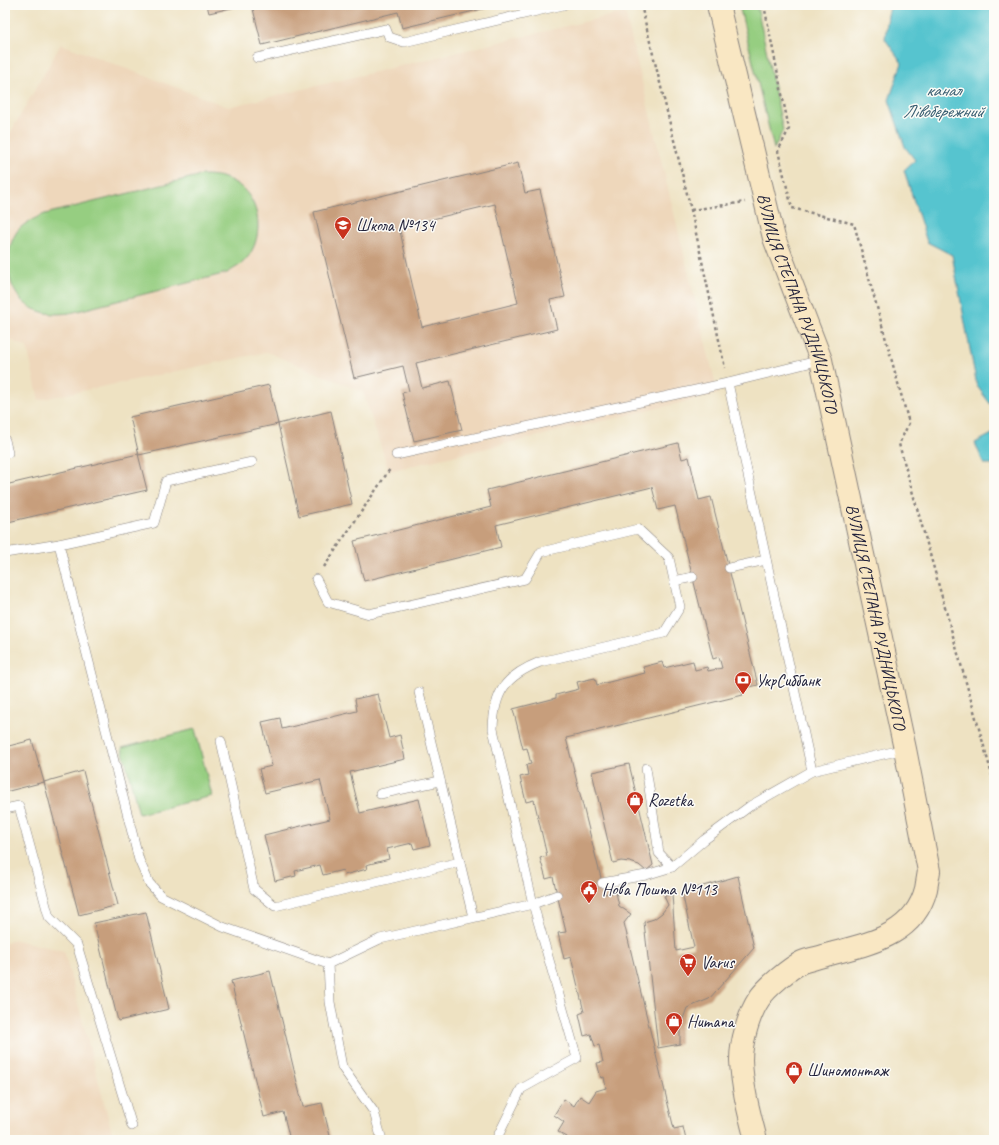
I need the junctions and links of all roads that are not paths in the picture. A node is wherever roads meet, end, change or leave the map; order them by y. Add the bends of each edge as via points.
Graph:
1 (563, 5) edge
2 (718, 5) edge
3 (258, 58) dead end
4 (821, 360) junction
5 (728, 382) junction
6 (5, 440) edge
7 (8, 453) dead end
8 (396, 456) road end
9 (252, 462) dead end
10 (59, 544) junction
11 (5, 553) edge
12 (766, 560) junction
13 (729, 568) dead end
14 (692, 577) dead end
15 (316, 579) road end
16 (674, 581) junction
17 (419, 692) dead end
18 (221, 741) dead end
19 (905, 749) junction
20 (646, 768) dead end
21 (812, 772) junction
22 (440, 781) junction
23 (380, 794) dead end
24 (5, 809) edge
25 (460, 862) junction
26 (672, 867) junction
27 (602, 883) dead end
28 (557, 895) dead end
29 (533, 904) junction
30 (473, 918) junction
31 (328, 964) junction
32 (132, 1126) dead end
33 (382, 1140) edge
34 (496, 1140) edge
35 (756, 1140) edge

1 - 3 lane via 404,42 389,37 386,28
2 - 4 street, ВУЛИЦЯ СТЕПАНА РУДНИЦЬКОГО via 774,238
4 - 5 lane
4 - 19 street, ВУЛИЦЯ СТЕПАНА РУДНИЦЬКОГО
5 - 8 lane
5 - 12 lane
6 - 7 lane
9 - 10 lane via 166,481 154,523
10 - 11 lane
10 - 31 lane via 139,860 149,883 161,896 223,927
12 - 13 lane
12 - 21 lane
14 - 16 lane
15 - 16 lane via 328,602 369,614 524,578 541,552 638,529 669,558
16 - 29 lane via 680,607 664,633 540,662 523,669 509,680 499,694 494,711 493,729
17 - 22 lane
18 - 25 lane via 254,889 275,906
19 - 21 lane
19 - 35 street, ВУЛИЦЯ СТЕПАНА РУДНИЦЬКОГО via 928,871 922,900 911,918 888,936 802,962 759,998 746,1027 741,1058 744,1091
20 - 26 lane via 659,853
21 - 26 lane via 750,806
22 - 23 lane
22 - 25 lane
24 - 32 lane via 19,806 49,917 77,945
25 - 30 lane
26 - 27 lane via 646,875
28 - 29 lane
29 - 30 lane
29 - 34 lane via 577,1058 521,1089
30 - 31 lane via 380,939
31 - 33 lane via 330,1002 342,1067 374,1112

